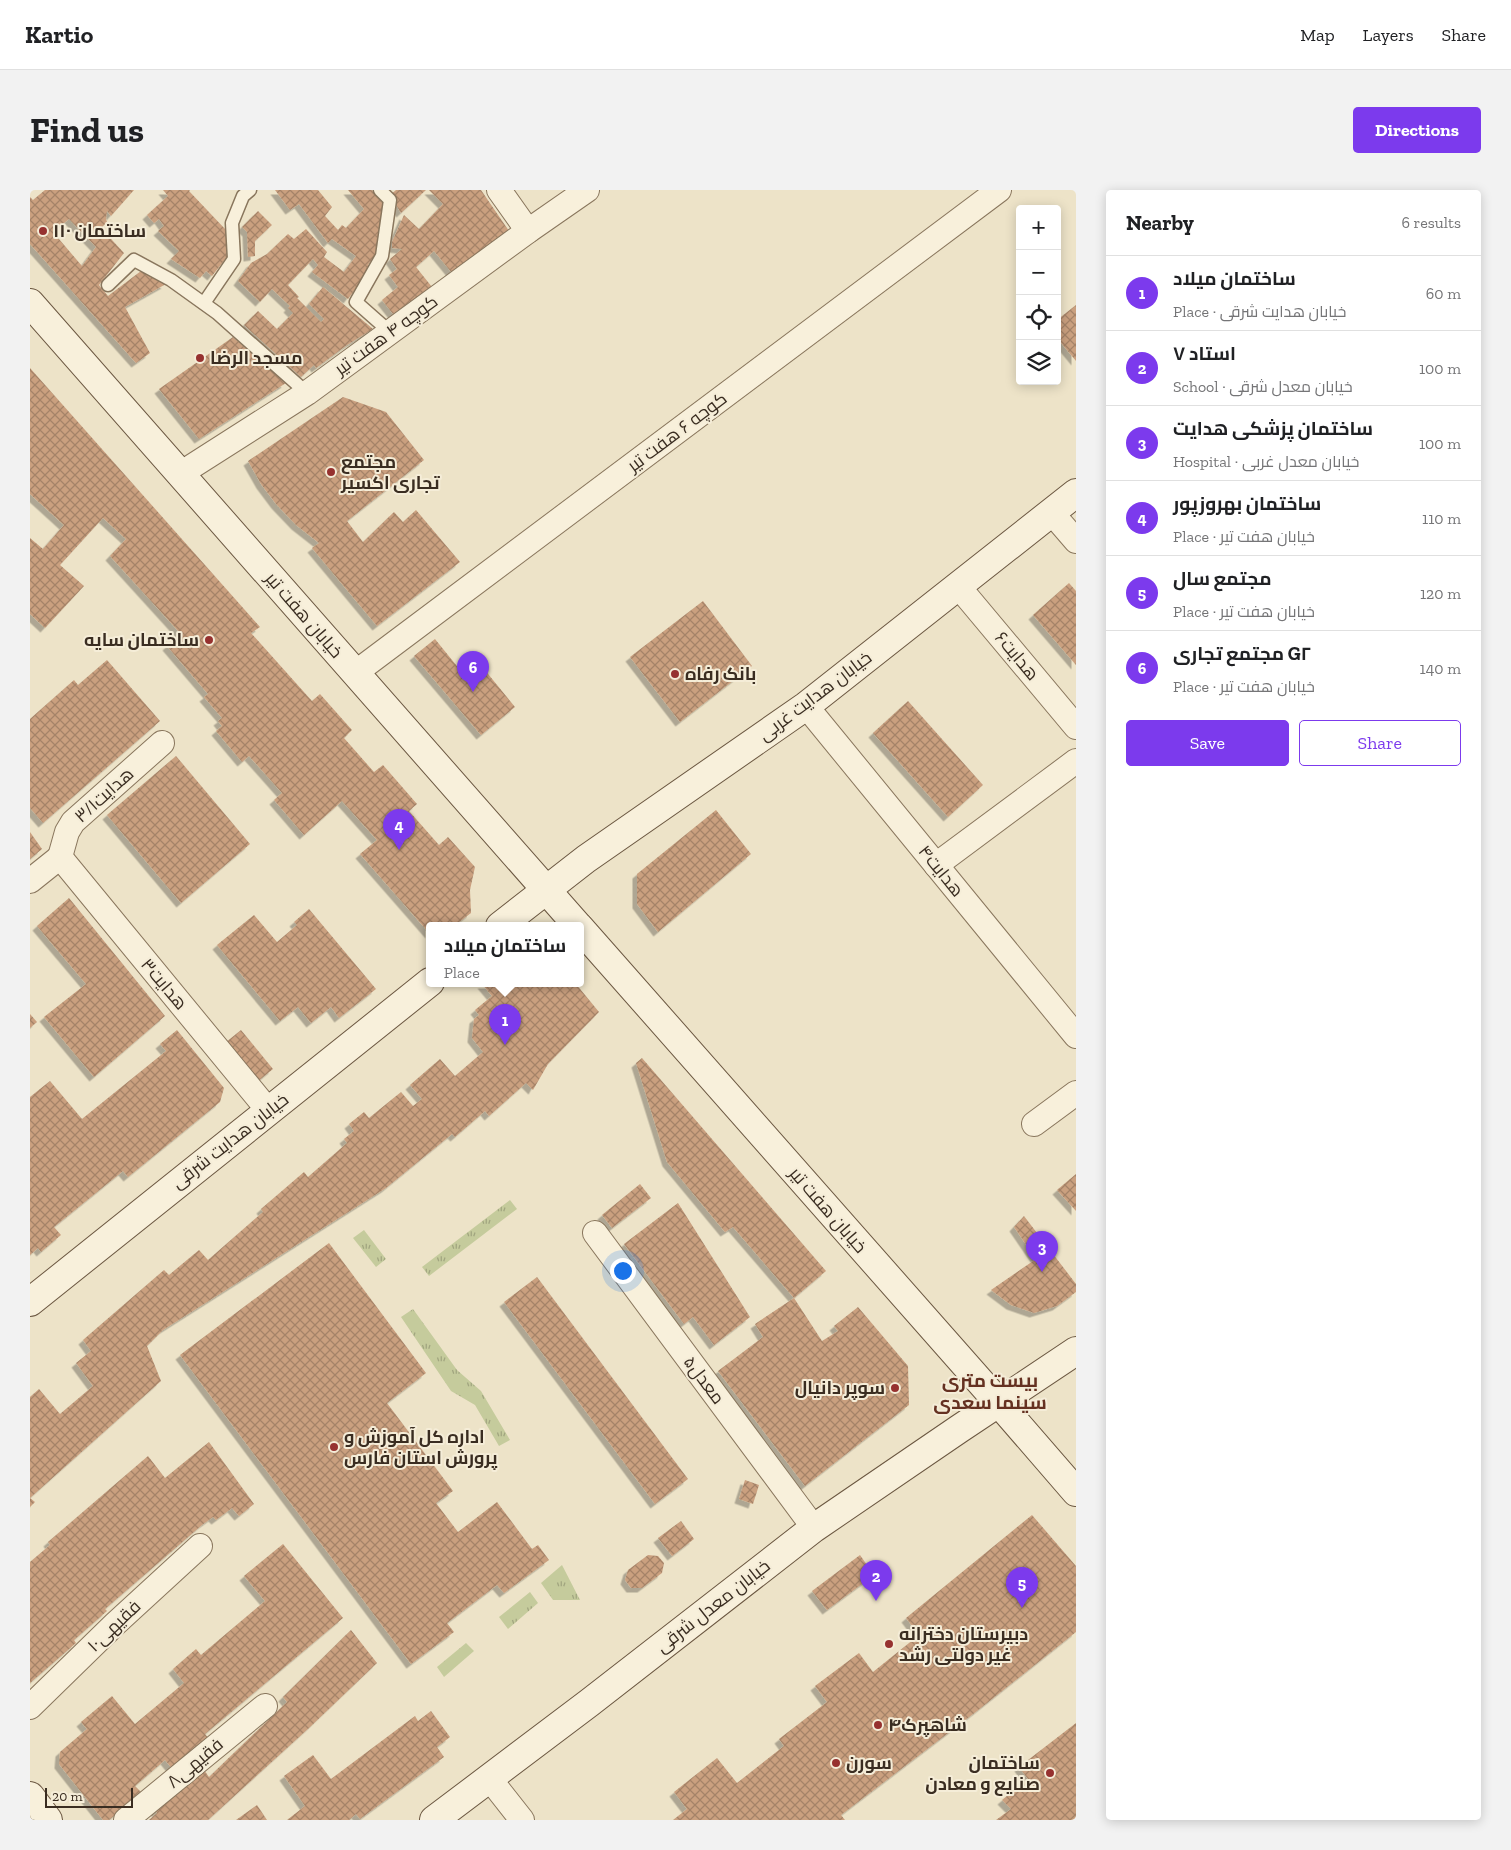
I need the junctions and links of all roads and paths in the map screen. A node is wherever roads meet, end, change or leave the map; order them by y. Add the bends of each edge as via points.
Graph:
1 (250, 190) edge
2 (380, 190) edge
3 (499, 190) edge
4 (587, 190) edge
5 (999, 190) edge
6 (528, 231) junction
7 (108, 285) dead end
8 (30, 303) edge
9 (204, 303) junction
10 (390, 332) junction
11 (307, 393) junction
12 (180, 474) junction
13 (1076, 493) edge
14 (1051, 512) junction
15 (1076, 541) edge
16 (958, 586) junction
17 (355, 673) junction
18 (806, 706) junction
19 (1076, 727) edge
20 (162, 743) dead end
21 (1076, 761) edge
22 (60, 857) junction
23 (936, 865) junction
24 (30, 881) edge
25 (547, 891) junction
26 (505, 922) edge
27 (575, 922) edge
28 (584, 933) edge
29 (426, 985) edge
30 (1076, 1036) edge
31 (1076, 1093) edge
32 (268, 1110) junction
33 (1034, 1124) dead end
34 (595, 1233) dead end
35 (30, 1302) edge
36 (1076, 1351) edge
37 (999, 1403) junction
38 (1076, 1492) edge
39 (814, 1528) junction
40 (200, 1546) dead end
41 (264, 1706) dead end
42 (30, 1708) edge
43 (489, 1778) junction
44 (30, 1796) edge
45 (48, 1820) edge
46 (126, 1820) edge
47 (434, 1820) edge
48 (522, 1820) edge

1 - 9 lane via 243,196 232,223 234,259
2 - 10 lane via 390,200 382,256 356,302
3 - 6 street
4 - 6 street, کوچه ۴ هفت تیر
5 - 17 street, کوچه ۶ هفت تیر
6 - 10 street, کوچه ۴ هفت تیر
7 - 9 lane via 134,260
8 - 12 street, خیابان هفت تیر
9 - 11 lane
10 - 11 street, کوچه ۴ هفت تیر
11 - 12 street, کوچه ۴ هفت تیر
12 - 17 street, خیابان هفت تیر
13 - 14 street, خیابان هدایت غربی
14 - 15 street
14 - 16 street, خیابان هدایت غربی
16 - 18 street, خیابان هدایت غربی
16 - 19 street, هدایت۶
17 - 25 street, خیابان هفت تیر
18 - 23 street, هدایت۴
18 - 25 street, خیابان هدایت غربی via 586,859
20 - 22 street, هدایت۳/۱ via 73,822
21 - 23 street
22 - 24 street
22 - 32 street, هدایت۳
23 - 30 street, هدایت۴
25 - 26 street
25 - 27 street, خیابان هفت تیر
28 - 37 street, خیابان هفت تیر
29 - 32 street, خیابان هدایت شرقی
31 - 33 street
32 - 35 street, خیابان هدایت شرقی
34 - 39 street, معدل۵
36 - 37 street, خیابان معدل شرقی
37 - 38 street, خیابان هفت تیر
37 - 39 street, خیابان معدل شرقی
39 - 43 street, خیابان معدل شرقی
40 - 42 street, فقیهی۱۰
41 - 46 street, فقیهی۸
43 - 47 street, خیابان معدل شرقی
43 - 48 street
44 - 45 street

